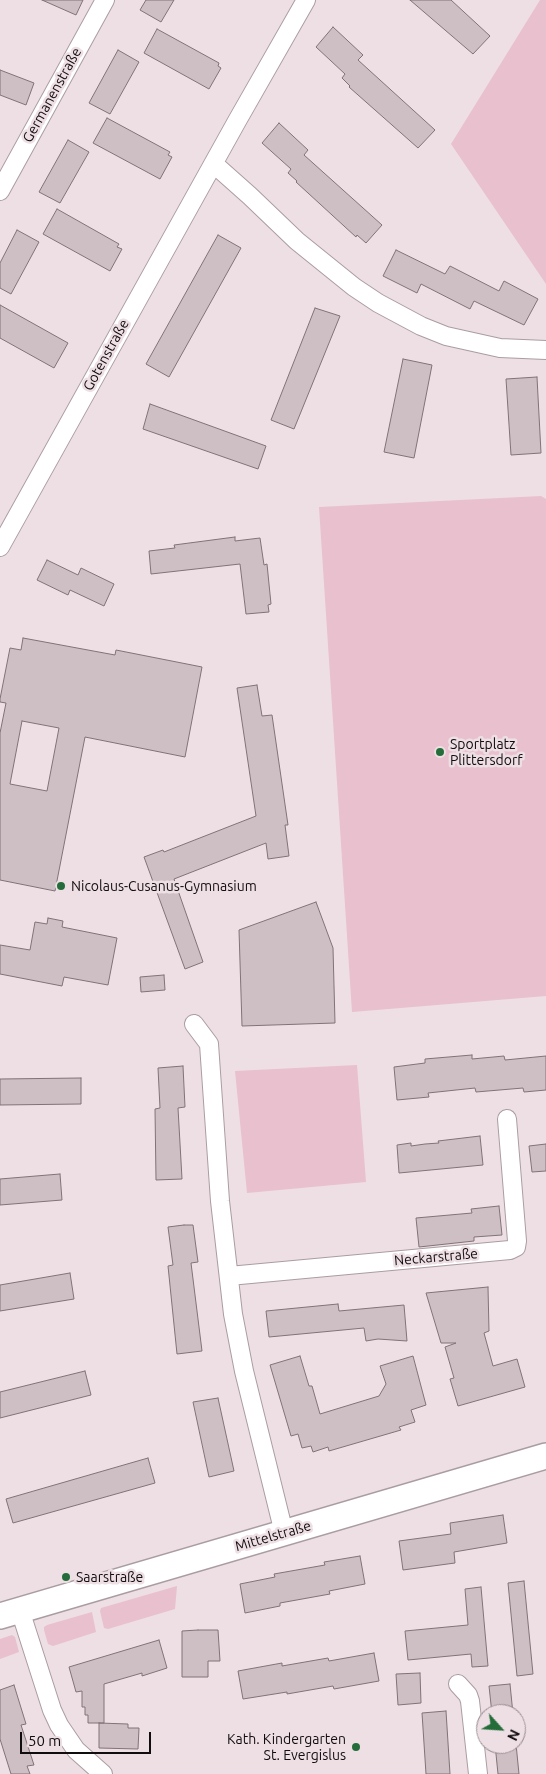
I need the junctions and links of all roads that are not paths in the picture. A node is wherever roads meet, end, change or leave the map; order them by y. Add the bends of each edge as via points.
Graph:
1 (105, 0) edge
2 (306, 0) edge
3 (214, 164) junction
4 (0, 191) edge
5 (546, 350) edge
6 (5, 524) edge
7 (0, 547) edge
8 (194, 1024) dead end
9 (507, 1119) dead end
10 (229, 1276) junction
11 (546, 1456) edge
12 (284, 1533) junction
13 (6, 1610) edge
14 (458, 1684) dead end
15 (103, 1774) edge
16 (478, 1774) edge

1 - 4 street, Germanenstraße
2 - 3 street, Gotenstraße
3 - 5 street via 297,241 378,303 446,336 500,348
3 - 6 street, Gotenstraße
6 - 7 street, Gotenstraße
8 - 10 street via 209,1044
9 - 10 street, Neckarstraße via 518,1241 510,1250
10 - 12 street via 244,1371
11 - 12 main road, Mittelstraße
12 - 13 main road, Mittelstraße
13 - 15 street via 59,1725 76,1750
14 - 16 street via 470,1701

